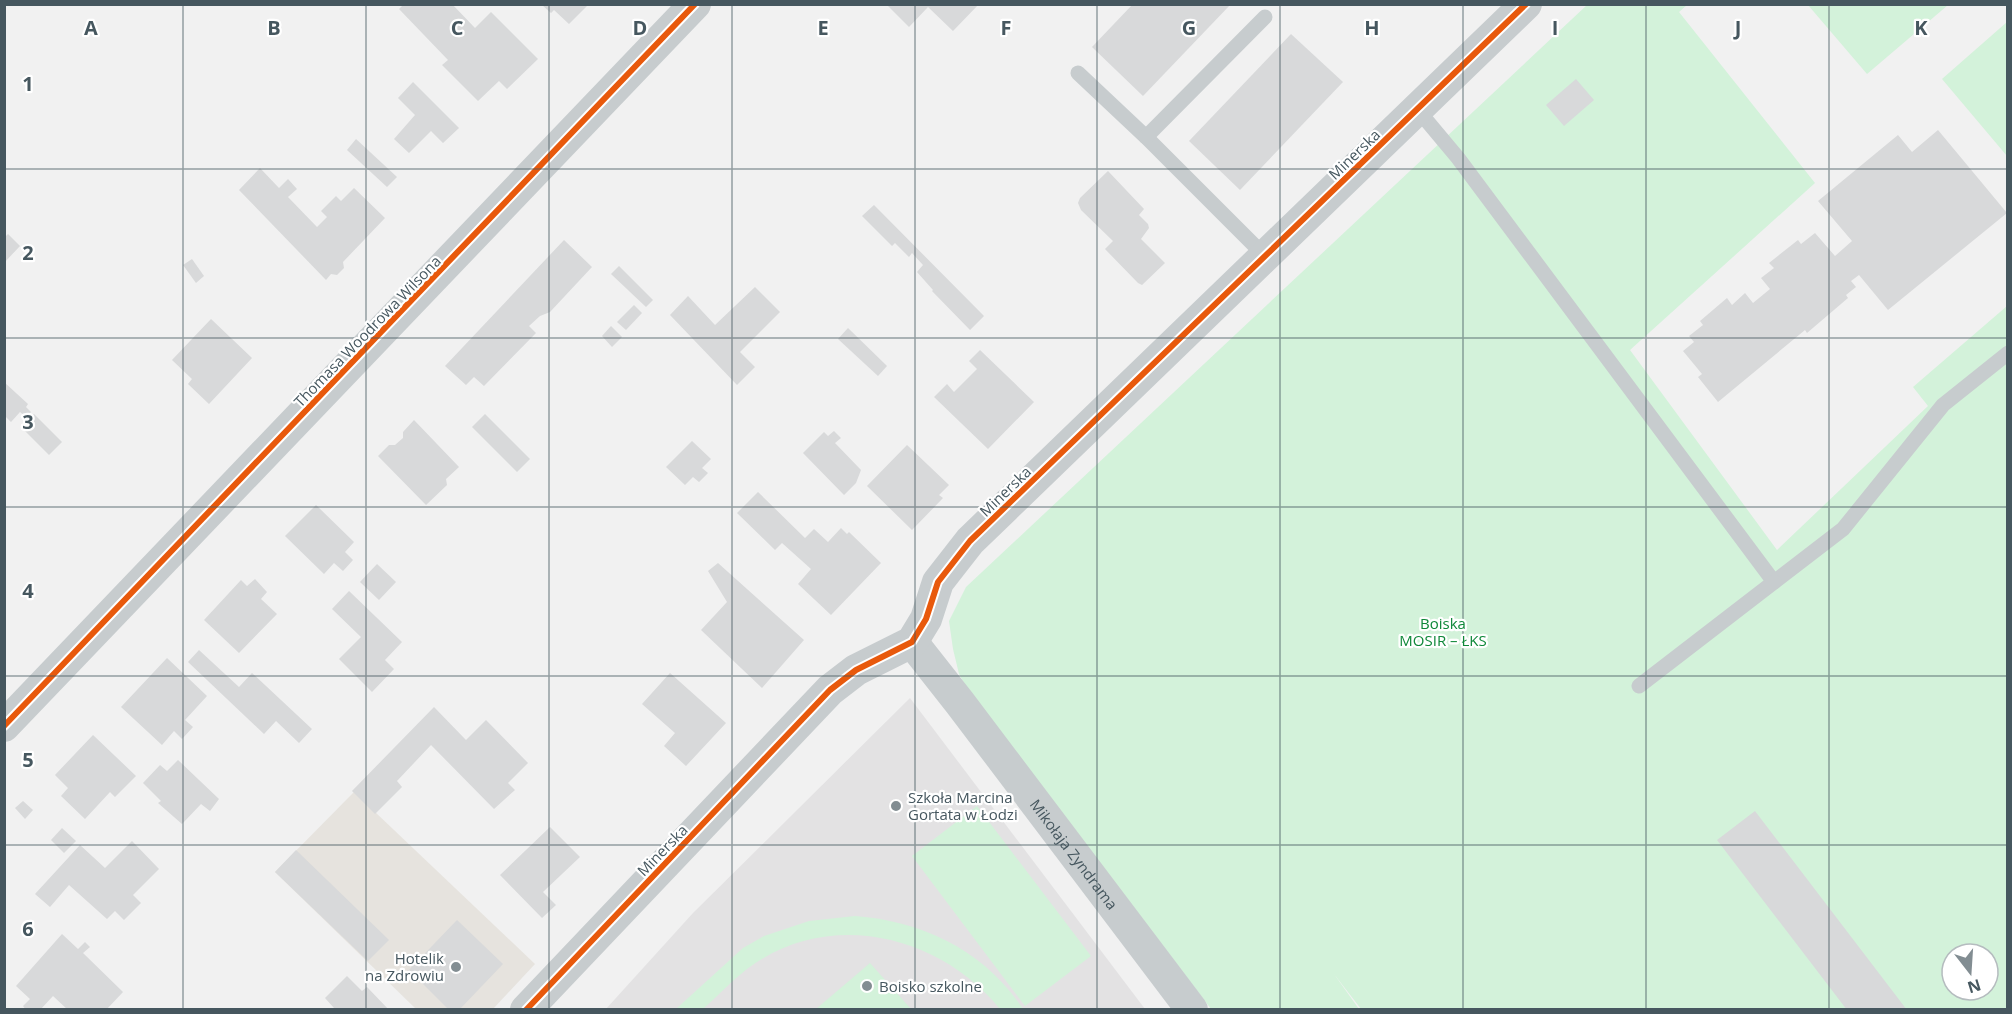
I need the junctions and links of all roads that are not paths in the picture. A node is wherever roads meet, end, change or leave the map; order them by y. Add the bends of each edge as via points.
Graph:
1 (695, 4) edge
2 (1526, 4) edge
3 (1265, 17) dead end
4 (1078, 73) dead end
5 (1417, 109) junction
6 (1146, 137) junction
7 (1265, 256) junction
8 (2007, 353) edge
9 (1774, 582) junction
10 (912, 642) junction
11 (1639, 686) dead end
12 (4, 726) edge
13 (526, 1010) edge
14 (1192, 1010) edge

1 - 12 street, Thomasa Woodrowa Wilsona
2 - 5 street, Minerska
3 - 6 lane
4 - 6 lane
5 - 7 street, Minerska
5 - 9 lane via 1458,158
6 - 7 lane
7 - 10 street, Minerska via 970,541 938,582 926,619
8 - 9 lane via 1943,405 1843,529
9 - 11 lane
10 - 13 street, Minerska via 856,670 830,690
10 - 14 street, Mikołaja Zyndrama

